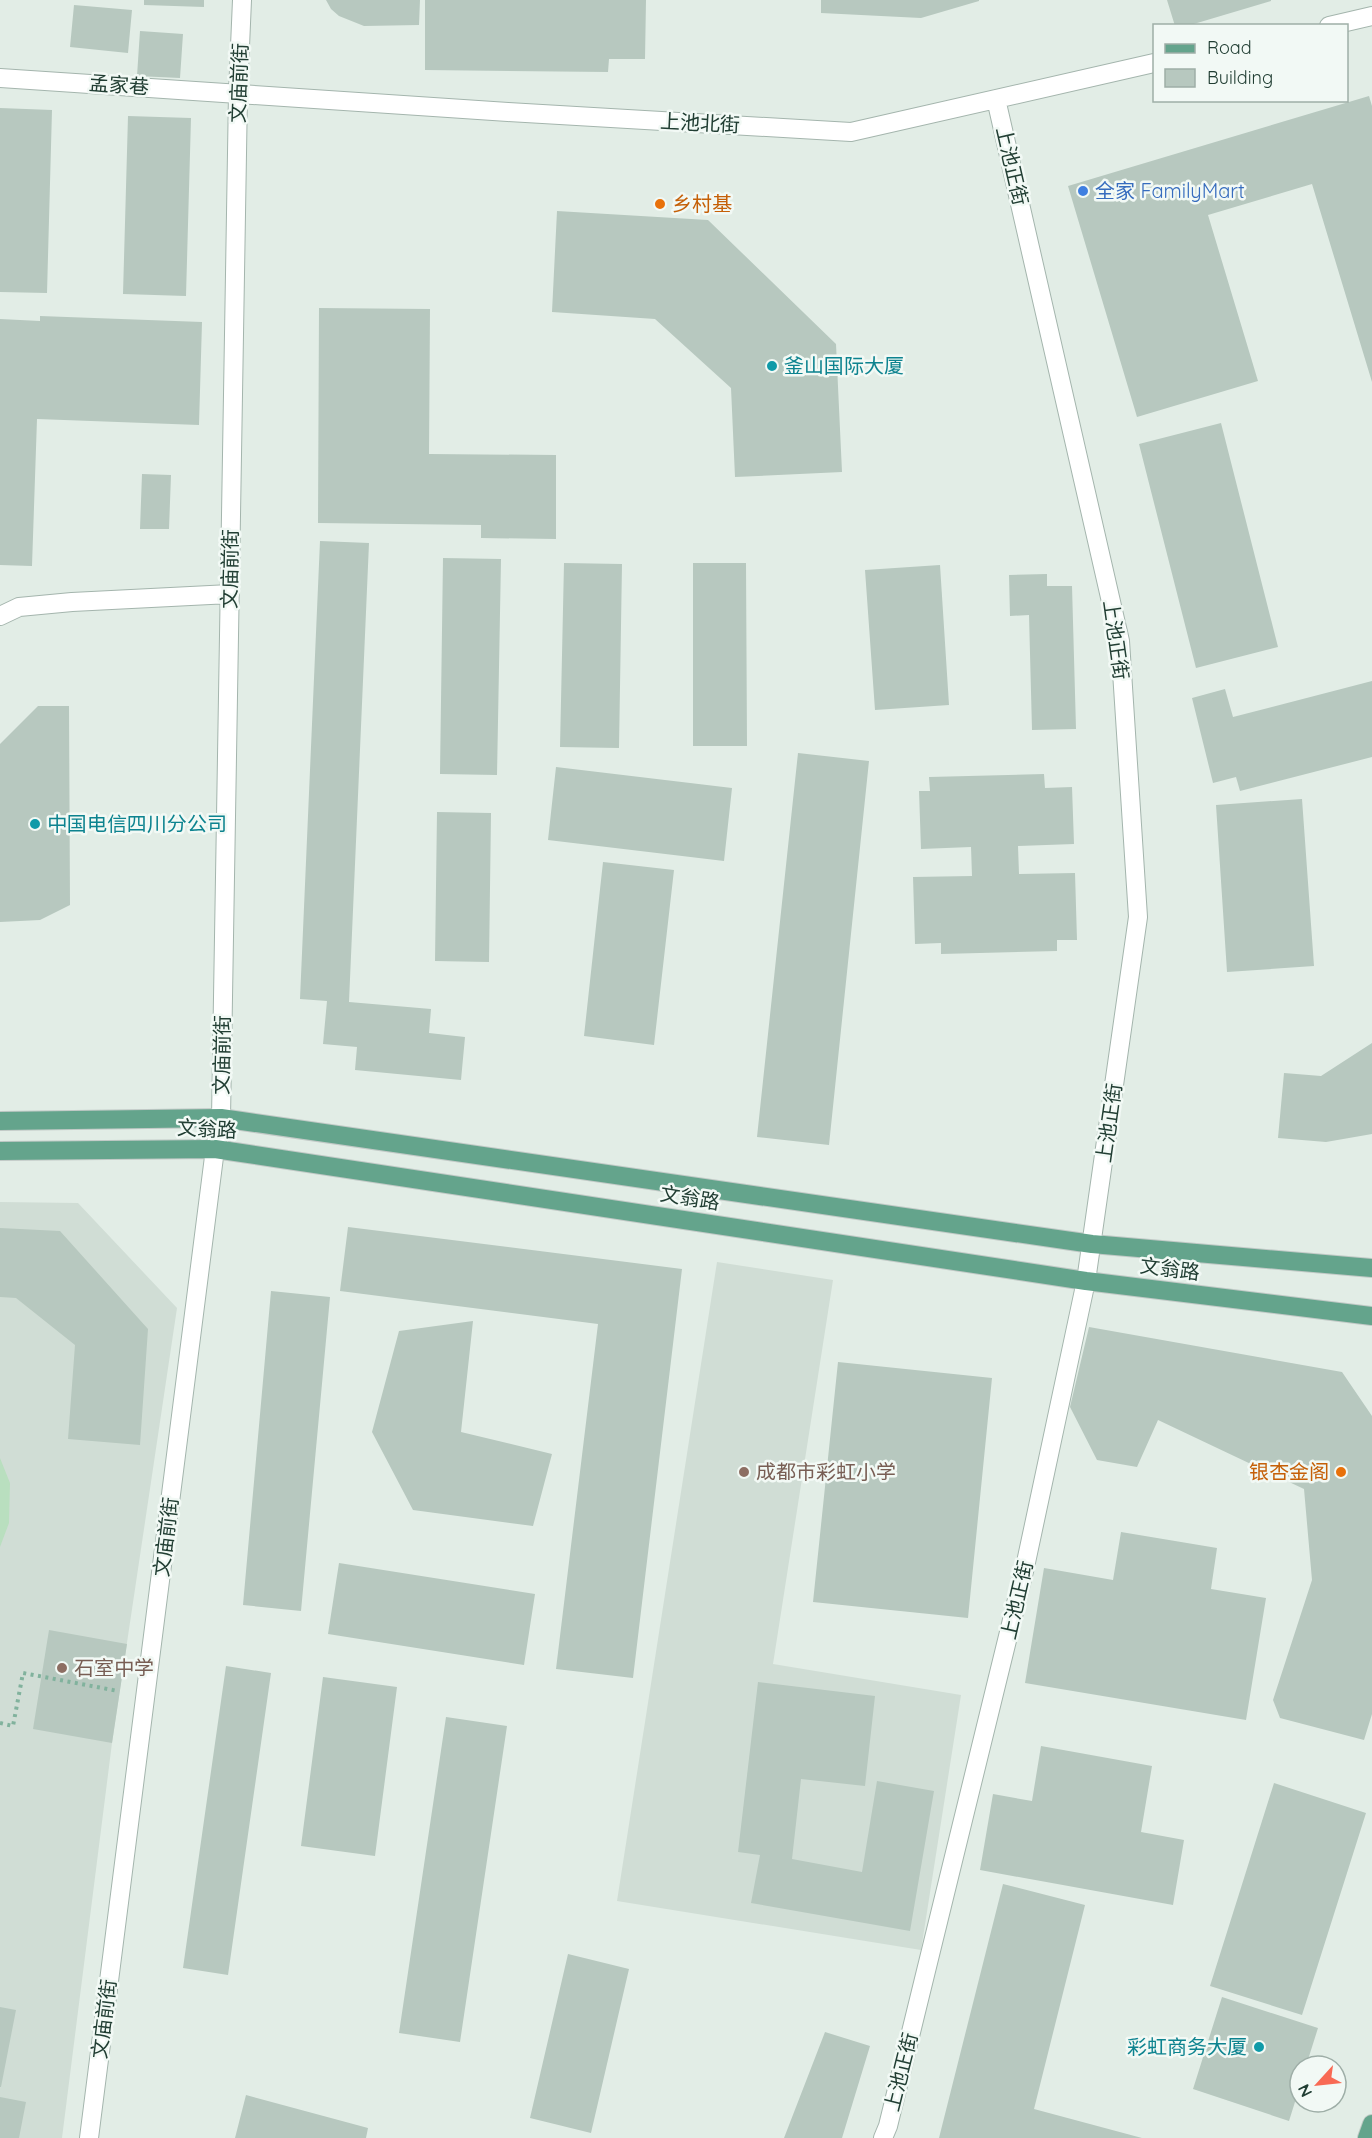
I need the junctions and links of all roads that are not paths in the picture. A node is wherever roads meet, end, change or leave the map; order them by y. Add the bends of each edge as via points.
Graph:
1 (242, 0) edge
2 (1372, 16) edge
3 (1338, 24) edge
4 (1153, 63) edge
5 (0, 78) edge
6 (238, 93) junction
7 (996, 99) junction
8 (230, 594) junction
9 (0, 616) edge
10 (221, 1118) junction
11 (0, 1121) edge
12 (214, 1149) junction
13 (0, 1151) edge
14 (1092, 1244) junction
15 (1372, 1268) edge
16 (1086, 1281) junction
17 (1372, 1316) edge
18 (1372, 2124) edge
19 (89, 2138) edge
20 (883, 2138) edge
21 (1367, 2138) edge

1 - 6 street, 文庙前街
2 - 3 street
4 - 7 street, 上池北街
5 - 6 street, 孟家巷
6 - 7 street, 上池北街 via 851,132
6 - 8 street, 文庙前街
7 - 14 street, 上池正街 via 1120,641 1138,917
8 - 9 street via 40,605
8 - 10 street, 文庙前街
10 - 11 main road, 文翁路
10 - 12 street, 文庙前街
10 - 14 main road, 文翁路
12 - 13 main road, 文翁路
12 - 16 main road, 文翁路
12 - 19 street, 文庙前街
14 - 15 main road, 文翁路
14 - 16 street, 上池正街
16 - 17 main road, 文翁路
16 - 20 street, 上池正街 via 1025,1567
18 - 21 main road

